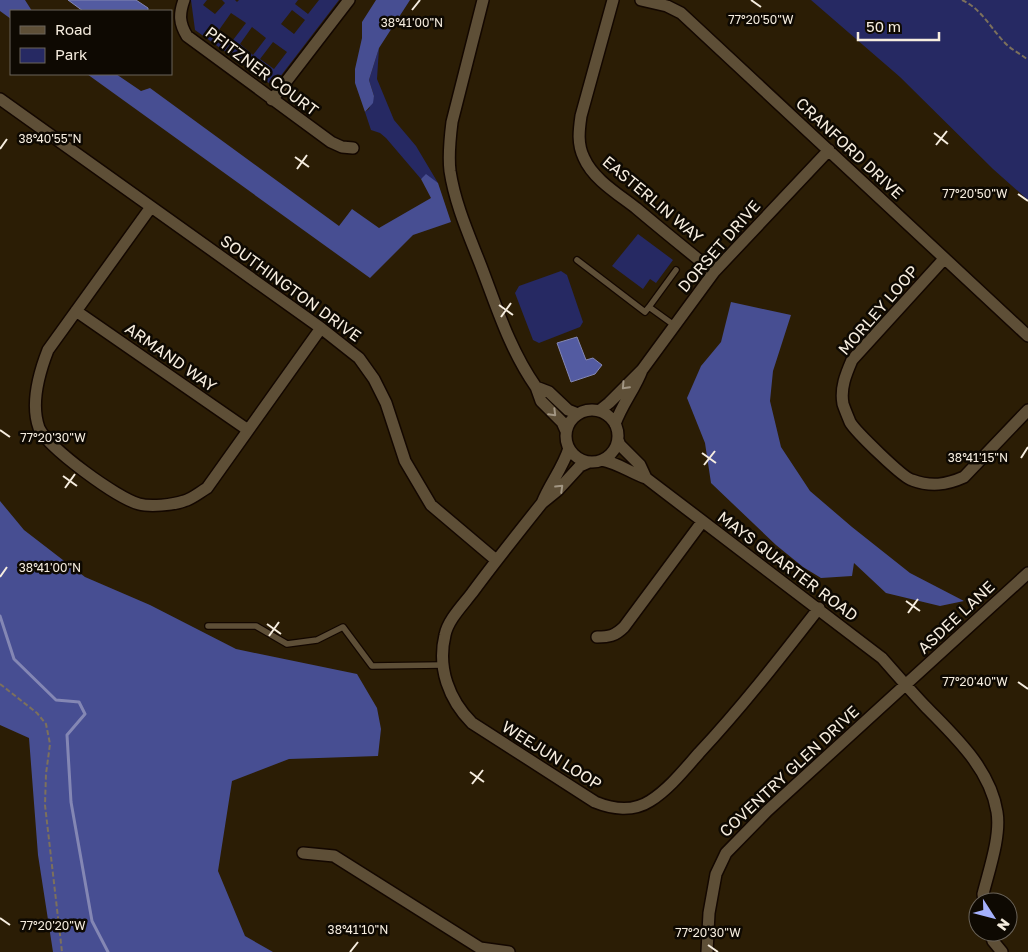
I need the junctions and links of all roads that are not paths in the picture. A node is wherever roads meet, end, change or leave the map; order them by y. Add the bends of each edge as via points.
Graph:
1 (184, 0) edge
2 (349, 0) edge
3 (483, 0) edge
4 (613, 0) edge
5 (642, 0) edge
6 (0, 99) edge
7 (272, 100) junction
8 (353, 148) dead end
9 (829, 150) junction
10 (151, 207) junction
11 (577, 260) dead end
12 (944, 260) junction
13 (676, 270) dead end
14 (714, 272) junction
15 (649, 307) junction
16 (76, 311) junction
17 (674, 325) junction
18 (321, 328) junction
19 (1028, 336) edge
20 (642, 370) junction
21 (536, 387) junction
22 (599, 410) junction
23 (1028, 410) edge
24 (578, 414) junction
25 (615, 424) junction
26 (248, 430) junction
27 (566, 431) junction
28 (618, 440) junction
29 (569, 448) junction
30 (602, 460) junction
31 (589, 462) junction
32 (646, 478) junction
33 (542, 502) junction
34 (702, 522) junction
35 (496, 560) junction
36 (1028, 573) edge
37 (819, 608) junction
38 (208, 626) dead end
39 (597, 637) dead end
40 (442, 665) junction
41 (906, 686) junction
42 (303, 853) dead end
43 (983, 892) edge
44 (994, 942) edge
45 (479, 950) edge
46 (509, 952) edge
47 (707, 952) edge
48 (1002, 952) edge

1 - 7 street, PFITZNER COURT via 180,9 180,26 187,36
2 - 7 street
3 - 21 street via 452,122 450,170 454,191 511,345
4 - 14 street, EASTERLIN WAY via 578,132 584,158 610,187
5 - 9 street, CRANFORD DRIVE via 681,13
6 - 10 street, SOUTHINGTON DRIVE
7 - 8 street, PFITZNER COURT via 331,142
9 - 12 street, CRANFORD DRIVE
9 - 14 street, DORSET DRIVE
10 - 16 street
10 - 18 street, SOUTHINGTON DRIVE
11 - 15 lane via 645,312
12 - 19 street, CRANFORD DRIVE
12 - 23 street, MORLEY LOOP via 852,360 844,379 843,403 851,424 910,480 936,485 964,477
13 - 15 lane
14 - 17 street, DORSET DRIVE
15 - 17 lane
16 - 26 street, ARMAND WAY
16 - 26 street via 48,350 40,369 36,412 40,428 51,444 87,473 138,504 165,505 186,501 207,488
17 - 20 street, DORSET DRIVE
18 - 26 street
18 - 35 street, SOUTHINGTON DRIVE via 359,358 374,379 386,403 405,461 431,505
20 -> 22 street, DORSET DRIVE
20 - 25 street, DORSET DRIVE
21 - 24 street via 550,392 568,410
21 -> 27 street via 541,401 562,422
22 - 24 street
22 - 25 street
24 - 27 street via 572,418
25 - 28 street, MAYS QUARTER ROAD
27 - 29 street
28 - 30 street via 610,455
28 - 32 street, MAYS QUARTER ROAD via 640,465
29 - 31 street via 577,457
29 - 33 street, WEEJUN LOOP
30 - 31 street
30 - 32 street, MAYS QUARTER ROAD
33 -> 31 street, WEEJUN LOOP via 580,466
32 - 34 street, MAYS QUARTER ROAD
33 - 35 street, WEEJUN LOOP
34 - 37 street, MAYS QUARTER ROAD
34 - 39 street via 624,627 616,635
35 - 40 street, WEEJUN LOOP via 452,619 445,634
36 - 41 street, ASDEE LANE
37 - 40 street, WEEJUN LOOP via 735,715 675,779 649,802 636,807 620,809 595,802 472,723 460,712 452,697
37 - 41 street, MAYS QUARTER ROAD via 882,658
38 - 40 lane via 256,626 287,644 317,640 343,627 372,666
41 - 43 street, MAYS QUARTER ROAD via 966,748 981,771 998,812 997,832
41 - 47 street, COVENTRY GLEN DRIVE via 767,810 726,853 716,874
42 - 45 street via 334,856
44 - 48 street
45 - 46 street

